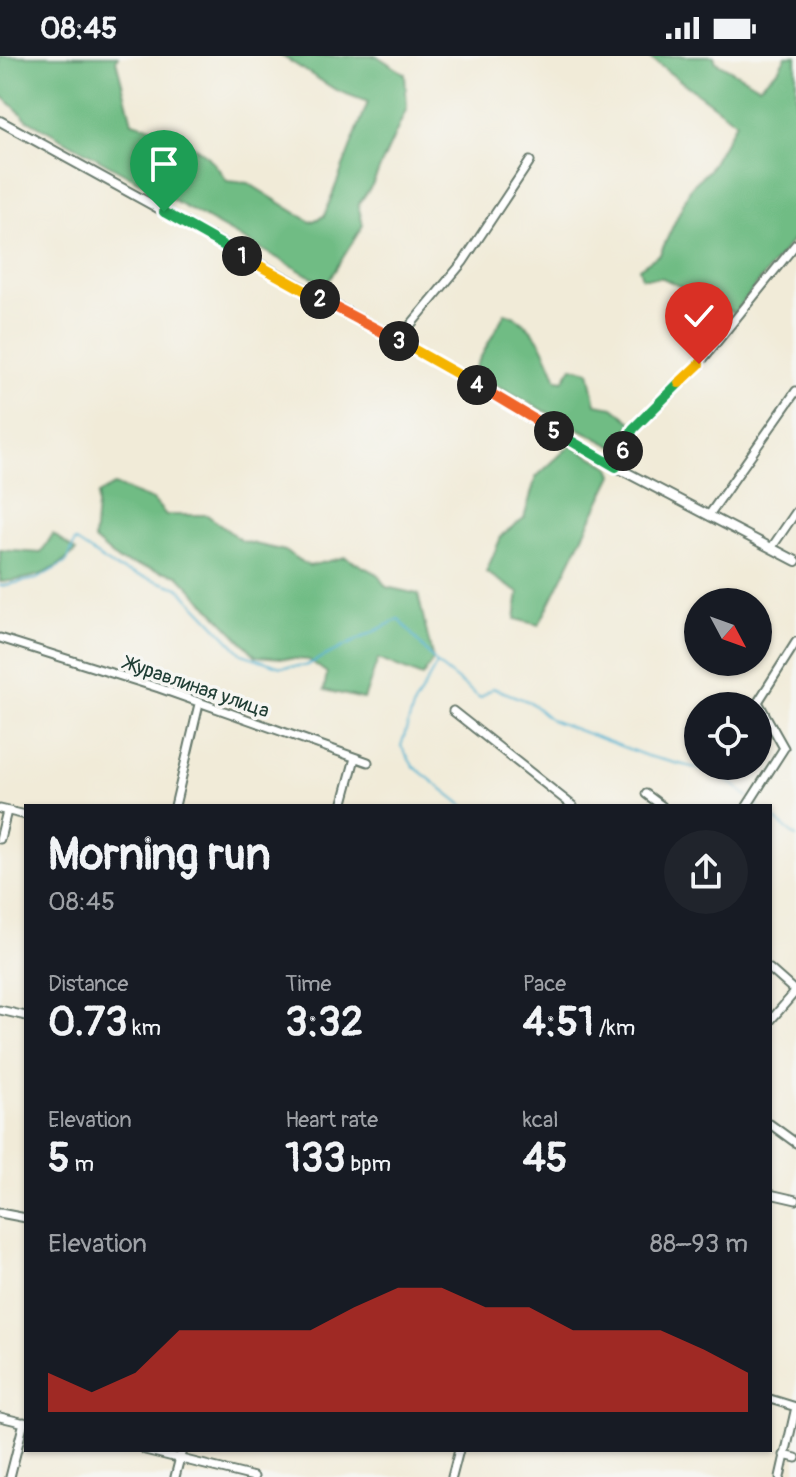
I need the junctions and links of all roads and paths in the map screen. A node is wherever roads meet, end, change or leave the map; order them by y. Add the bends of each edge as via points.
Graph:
1 (0, 121) edge
2 (530, 161) dead end
3 (796, 244) edge
4 (398, 340) junction
5 (796, 391) edge
6 (616, 467) junction
7 (796, 512) edge
8 (709, 515) junction
9 (772, 547) junction
10 (796, 561) edge
11 (0, 638) edge
12 (796, 642) edge
13 (199, 704) junction
14 (453, 711) dead end
15 (355, 758) junction
16 (368, 762) dead end
17 (646, 794) dead end
18 (175, 804) edge
19 (343, 804) edge
20 (570, 804) edge
21 (659, 804) edge
22 (748, 804) edge
23 (4, 810) edge
24 (24, 815) edge
25 (0, 839) edge
26 (772, 971) edge
27 (796, 991) edge
28 (0, 1010) edge
29 (24, 1016) edge
30 (772, 1019) edge
31 (772, 1125) edge
32 (796, 1143) edge
33 (772, 1194) edge
34 (796, 1200) edge
35 (0, 1213) edge
36 (24, 1218) edge
37 (772, 1400) edge
38 (796, 1407) edge
39 (0, 1417) edge
40 (24, 1423) edge
41 (24, 1427) edge
42 (458, 1452) edge
43 (181, 1454) edge
44 (784, 1455) junction
45 (796, 1458) edge
46 (10, 1477) edge
47 (175, 1477) edge
48 (254, 1477) edge
49 (452, 1477) edge
50 (780, 1477) edge

1 - 4 street
2 - 4 street via 463,262
3 - 6 street via 699,364 633,429
4 - 6 street
5 - 8 street
6 - 8 street
7 - 9 street
8 - 9 street
9 - 10 street
11 - 13 street, Журавлиная улица
12 - 22 street via 758,702 784,748
13 - 15 street, Журавлиная улица
13 - 18 street
14 - 20 street
15 - 16 street, Журавлиная улица
15 - 19 street
17 - 21 street
23 - 24 street
23 - 25 street
26 - 27 street
27 - 30 street
28 - 29 street
31 - 32 street
33 - 34 street
35 - 36 street
37 - 38 street
38 - 44 street
39 - 40 street
41 - 46 street
42 - 49 street
43 - 47 street
43 - 48 street
44 - 45 street
44 - 50 street

